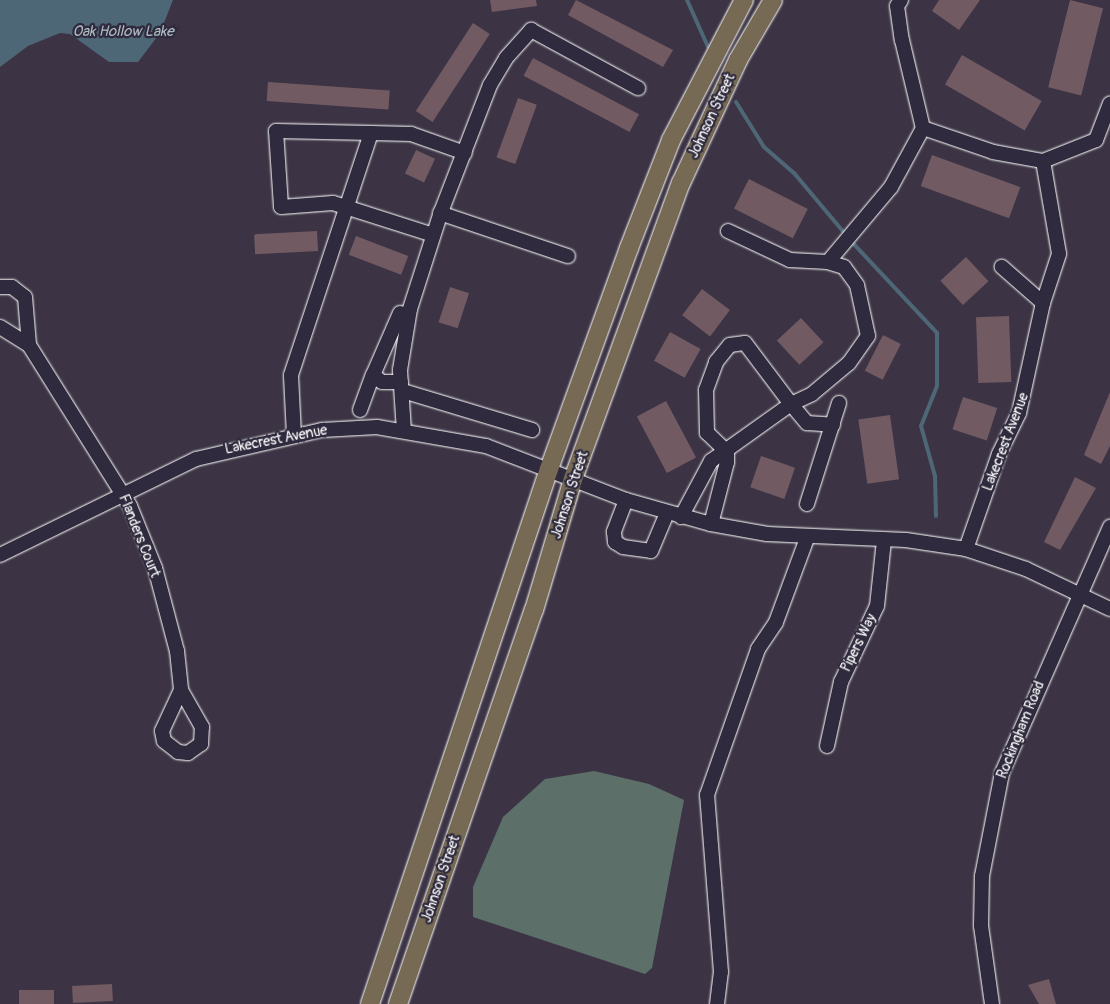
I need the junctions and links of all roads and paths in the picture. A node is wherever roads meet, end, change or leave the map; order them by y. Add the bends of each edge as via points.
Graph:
1 (744, 0) edge
2 (773, 0) edge
3 (901, 0) edge
4 (638, 88) dead end
5 (1110, 104) edge
6 (923, 128) junction
7 (371, 133) junction
8 (465, 153) junction
9 (1043, 161) junction
10 (347, 206) junction
11 (440, 213) junction
12 (728, 231) dead end
13 (433, 235) junction
14 (568, 256) dead end
15 (828, 262) junction
16 (1002, 267) dead end
17 (0, 288) edge
18 (1043, 302) junction
19 (400, 313) dead end
20 (0, 327) edge
21 (29, 345) junction
22 (373, 375) junction
23 (402, 387) junction
24 (839, 403) dead end
25 (791, 404) junction
26 (360, 410) dead end
27 (833, 425) junction
28 (532, 430) dead end
29 (404, 431) junction
30 (294, 435) junction
31 (727, 452) junction
32 (549, 470) junction
33 (573, 479) junction
34 (123, 494) junction
35 (626, 500) junction
36 (807, 504) dead end
37 (674, 515) junction
38 (711, 524) junction
39 (1110, 527) edge
40 (807, 538) junction
41 (884, 540) junction
42 (966, 549) junction
43 (0, 555) edge
44 (1080, 594) junction
45 (1110, 609) edge
46 (181, 690) dead end
47 (827, 746) dead end
48 (370, 1004) edge
49 (398, 1004) edge
50 (717, 1004) edge
51 (992, 1004) edge

1 - 32 main road, Johnson Street via 671,140
2 - 33 main road, Johnson Street via 738,60 681,183
3 - 6 street via 898,6 902,40
4 - 8 street via 531,30 490,85
5 - 9 street via 1096,140
6 - 9 street via 993,152
6 - 15 street via 890,188
7 - 8 street via 411,134
7 - 10 street
7 - 10 street via 276,131 282,207 333,203
8 - 11 street
9 - 18 street, Lakecrest Avenue via 1059,254
10 - 13 street
10 - 30 street via 291,375
11 - 13 street
11 - 14 street
12 - 15 street via 790,260
13 - 23 street via 410,309
15 - 25 street via 844,267 857,285 868,336 849,363 812,394
16 - 18 street
17 - 21 street, Flanders Court via 12,287 25,298
18 - 42 street, Lakecrest Avenue via 1019,413 999,454
19 - 22 street
20 - 21 street, Flanders Court
21 - 34 street, Flanders Court
22 - 23 street via 382,382
22 - 26 street
23 - 28 street
23 - 29 street
24 - 27 street
25 - 27 street via 807,423
25 - 31 street
25 - 31 street via 745,343 730,345 716,362 706,390 704,413 707,433
27 - 36 street
29 - 30 street, Lakecrest Avenue via 377,427
29 - 32 street, Lakecrest Avenue via 486,446
30 - 34 street, Lakecrest Avenue via 196,459
31 - 37 street via 711,461
31 - 38 street
32 - 33 street, Lakecrest Avenue
32 - 48 main road, Johnson Street
33 - 35 street, Lakecrest Avenue
33 - 49 main road, Johnson Street via 534,610
34 - 43 street, Lakecrest Avenue
34 - 46 street, Flanders Court via 155,568 177,651
35 - 37 street, Lakecrest Avenue
35 - 37 street via 614,532 614,542 623,547 651,551
37 - 38 street, Lakecrest Avenue
38 - 40 street, Lakecrest Avenue
39 - 44 street, Rockingham Road
40 - 41 street, Lakecrest Avenue
40 - 50 street via 776,622 758,649 707,795 721,972
41 - 42 street, Lakecrest Avenue
41 - 47 street, Pipers Way via 877,606 841,682
42 - 44 street, Lakecrest Avenue via 1026,568
44 - 45 street, Lakecrest Avenue
44 - 51 street, Rockingham Road via 1002,773 988,835 981,926

